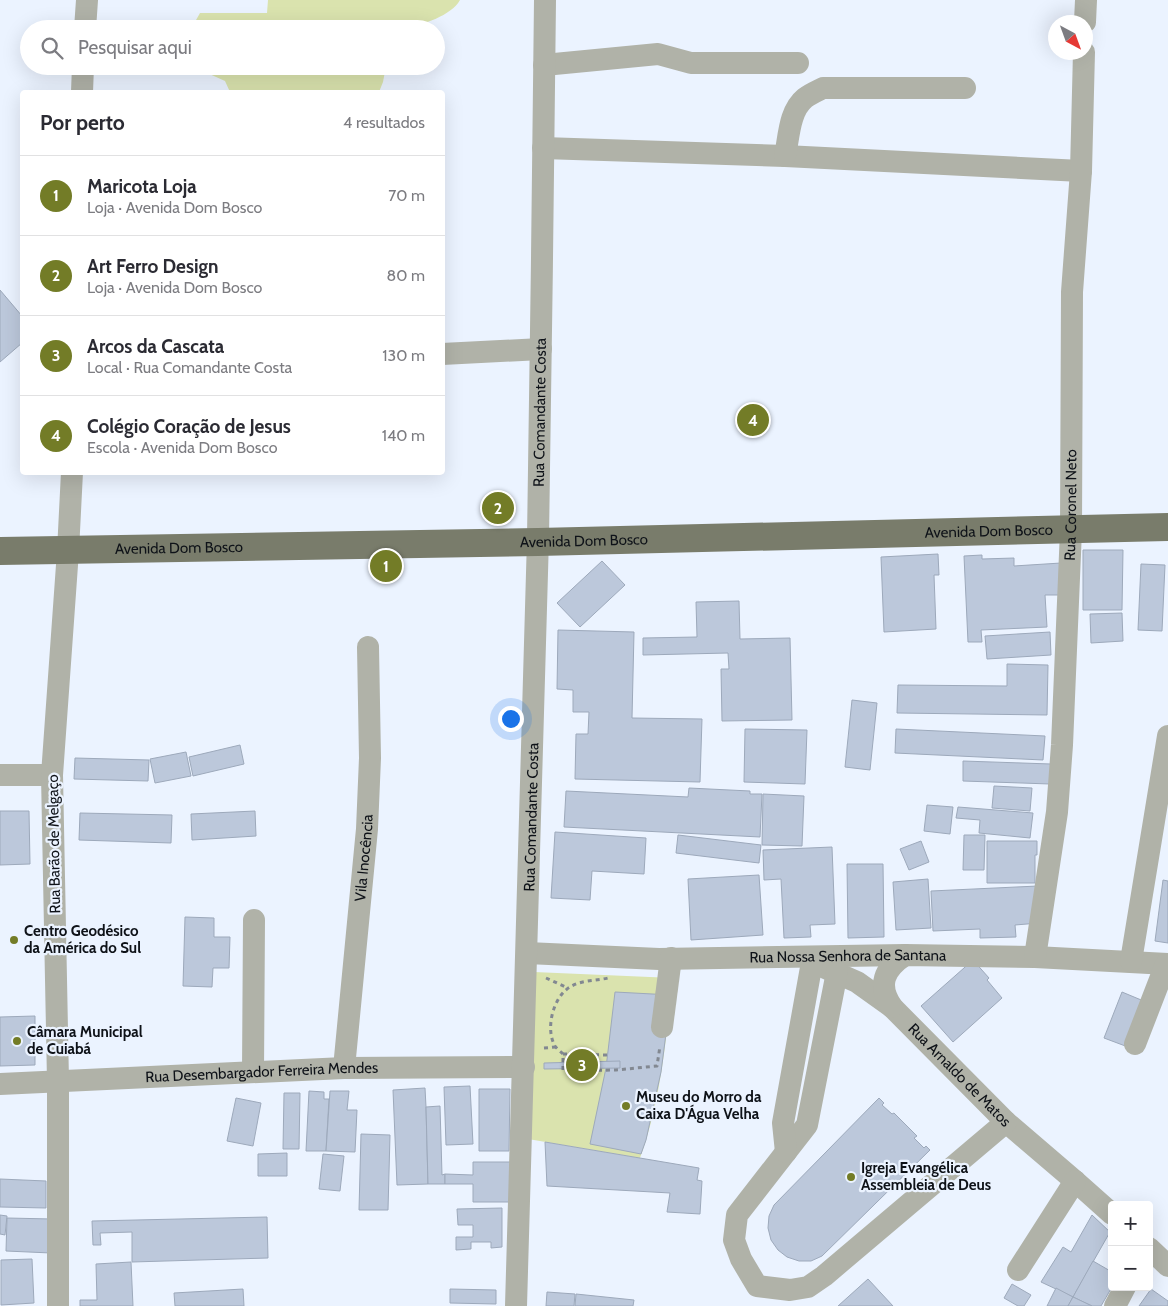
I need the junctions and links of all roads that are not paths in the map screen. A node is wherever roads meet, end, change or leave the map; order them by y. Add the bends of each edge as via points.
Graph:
1 (87, 0) edge
2 (545, 0) edge
3 (1086, 0) edge
4 (1085, 15) edge
5 (86, 20) edge
6 (1084, 60) edge
7 (798, 64) dead end
8 (544, 65) junction
9 (83, 75) edge
10 (965, 88) dead end
11 (82, 90) edge
12 (543, 148) junction
13 (784, 156) junction
14 (1081, 171) junction
15 (541, 349) junction
16 (445, 354) edge
17 (72, 475) edge
18 (1168, 527) edge
19 (1071, 530) junction
20 (538, 542) junction
21 (68, 551) junction
22 (0, 552) edge
23 (368, 647) dead end
24 (1168, 736) edge
25 (0, 775) edge
26 (52, 775) junction
27 (254, 920) dead end
28 (527, 953) junction
29 (905, 955) junction
30 (1035, 957) junction
31 (671, 958) junction
32 (803, 959) junction
33 (1131, 961) junction
34 (1167, 964) edge
35 (837, 972) junction
36 (892, 1007) junction
37 (662, 1028) road end
38 (1135, 1044) dead end
39 (524, 1067) junction
40 (344, 1068) junction
41 (253, 1072) junction
42 (58, 1081) junction
43 (0, 1084) edge
44 (1006, 1122) junction
45 (786, 1152) junction
46 (1076, 1181) junction
47 (1108, 1210) edge
48 (1153, 1252) edge
49 (1168, 1266) edge
50 (1018, 1270) dead end
51 (1123, 1291) edge
52 (58, 1306) edge
53 (516, 1306) edge
54 (1115, 1306) edge

1 - 5 street
2 - 8 street, Rua Comandante Costa
3 - 4 street
6 - 14 street, Rua Coronel Neto
7 - 8 street via 691,63 658,54
8 - 12 street, Rua Comandante Costa
9 - 11 street
10 - 13 street via 823,88 795,109
12 - 13 street
12 - 15 street, Rua Comandante Costa
13 - 14 street
14 - 19 street, Rua Coronel Neto via 1072,292
15 - 16 street
15 - 20 street, Rua Comandante Costa
17 - 21 street, Rua Barão de Melgaço
18 - 19 main road, Avenida Dom Bosco
19 - 20 main road, Avenida Dom Bosco
19 - 30 street, Rua Coronel Neto via 1057,812
20 - 21 main road, Avenida Dom Bosco
20 - 28 street, Rua Comandante Costa
21 - 22 main road, Avenida Dom Bosco
21 - 26 street, Rua Barão de Melgaço
23 - 40 street, Vila Inocência via 370,758 367,829
24 - 33 street
25 - 26 street
26 - 42 street, Rua Barão de Melgaço
27 - 41 street
28 - 31 street, Rua Nossa Senhora de Santana
28 - 39 street, Rua Comandante Costa
29 - 30 street, Rua Nossa Senhora de Santana
29 - 32 street, Rua Nossa Senhora de Santana
29 - 36 street via 886,976 885,994
30 - 33 street, Rua Nossa Senhora de Santana
31 - 32 street, Rua Nossa Senhora de Santana
31 - 37 street
32 - 35 street, Rua Arnaldo de Matos
32 - 45 street via 783,1123
33 - 34 street, Rua Nossa Senhora de Santana
34 - 38 street
35 - 36 street, Rua Arnaldo de Matos
35 - 45 street via 807,1125
36 - 44 street, Rua Arnaldo de Matos
39 - 40 street, Rua Desembargador Ferreira Mendes
39 - 53 street, Rua Comandante Costa
40 - 41 street, Rua Desembargador Ferreira Mendes
41 - 42 street, Rua Desembargador Ferreira Mendes
42 - 43 street, Rua Desembargador Ferreira Mendes
42 - 52 street, Rua Barão de Melgaço
44 - 45 street via 824,1276 808,1287 790,1290 757,1286 734,1240 737,1215
44 - 46 street, Rua Arnaldo de Matos
46 - 47 street, Rua Arnaldo de Matos
46 - 50 street
48 - 49 street
51 - 54 street

